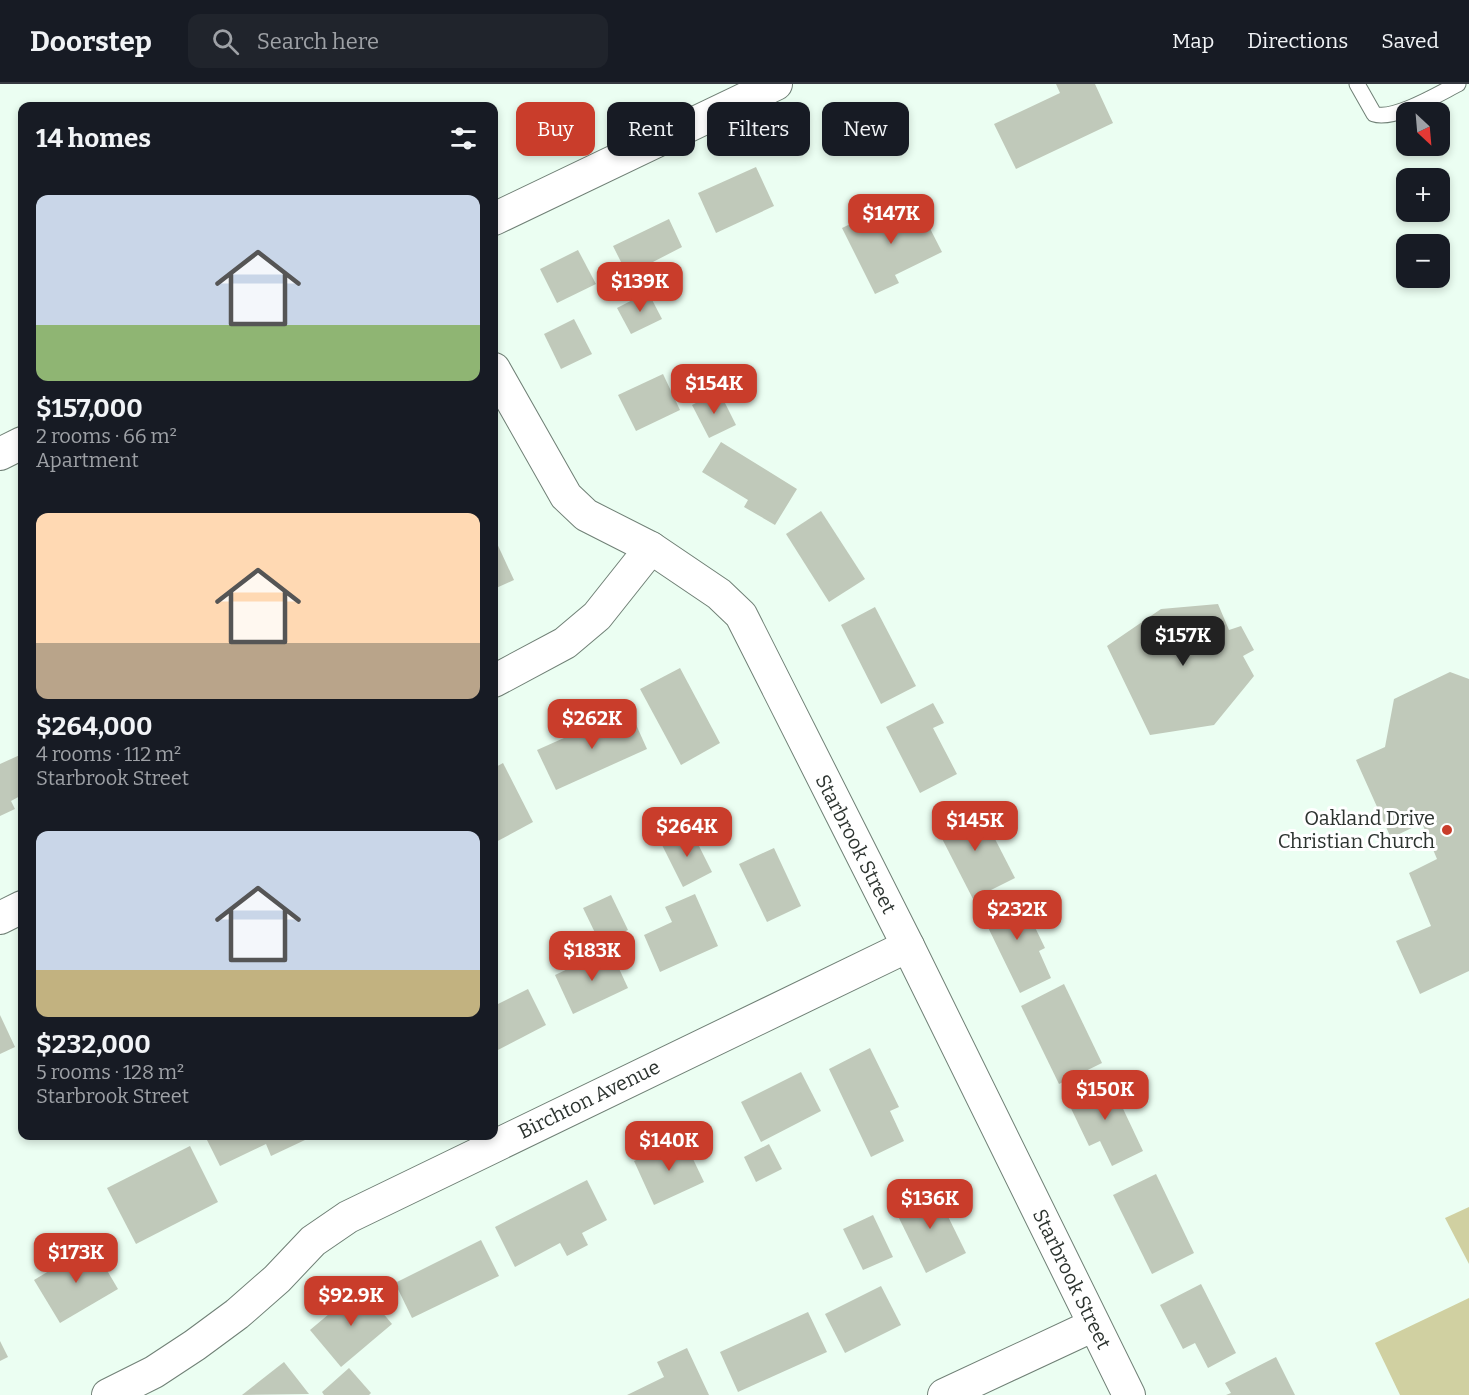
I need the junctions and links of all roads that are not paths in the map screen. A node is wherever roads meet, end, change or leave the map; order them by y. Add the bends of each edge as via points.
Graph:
1 (776, 84) edge
2 (1357, 84) edge
3 (1458, 84) edge
4 (498, 217) edge
5 (498, 376) edge
6 (18, 445) edge
7 (0, 454) edge
8 (651, 548) junction
9 (498, 679) edge
10 (18, 909) edge
11 (0, 918) edge
12 (908, 946) junction
13 (1094, 1325) junction
14 (108, 1395) edge
15 (945, 1395) edge
16 (1129, 1395) edge

1 - 4 street
2 - 3 lane via 1374,114 1380,116
5 - 8 street, Starbrook Street via 566,496 586,515
6 - 7 street
8 - 9 street via 597,616 565,643
8 - 12 street, Starbrook Street via 719,594 741,615
10 - 11 street
12 - 13 street, Starbrook Street
12 - 14 street, Birchton Avenue via 348,1216 313,1242 229,1321 154,1372
13 - 15 street
13 - 16 street, Starbrook Street

